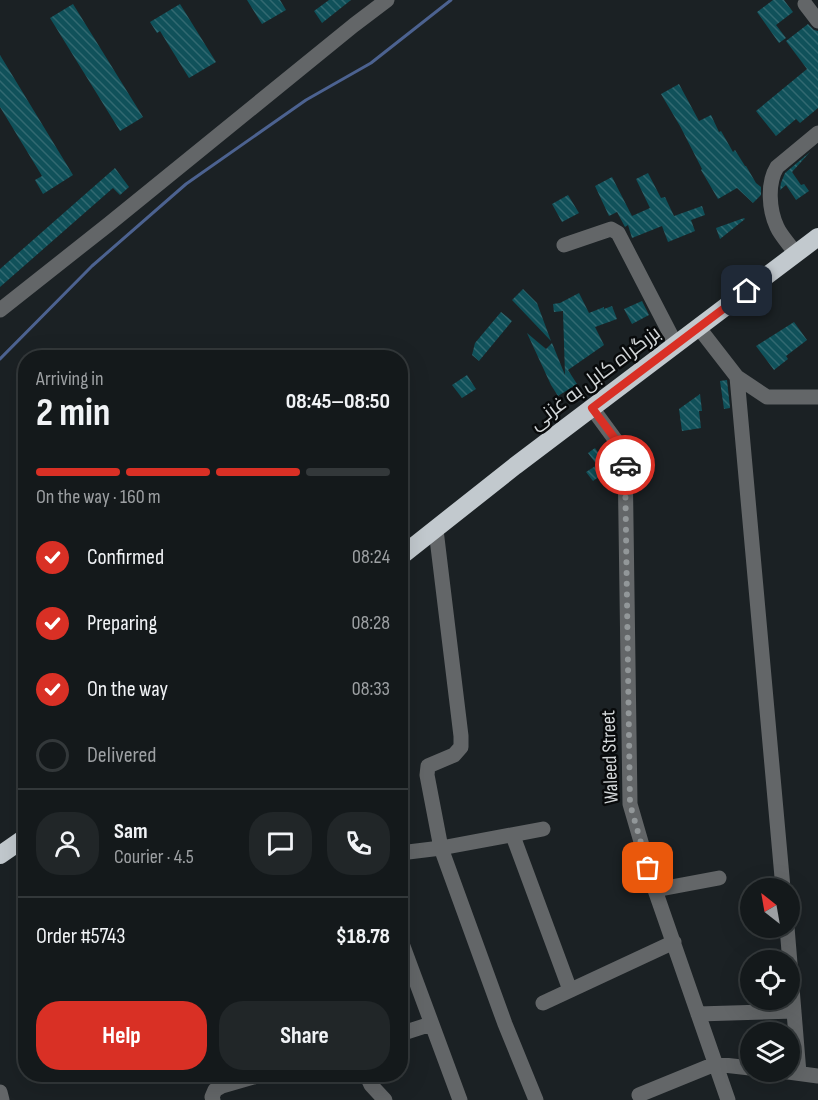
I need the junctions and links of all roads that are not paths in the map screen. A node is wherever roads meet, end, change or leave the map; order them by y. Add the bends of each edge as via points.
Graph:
1 (387, 0) edge
2 (805, 4) dead end
3 (818, 21) edge
4 (818, 133) edge
5 (818, 237) edge
6 (564, 245) dead end
7 (796, 254) junction
8 (0, 310) edge
9 (699, 328) junction
10 (676, 345) junction
11 (737, 377) junction
12 (818, 397) edge
13 (592, 408) junction
14 (436, 530) junction
15 (408, 552) edge
16 (543, 829) dead end
17 (513, 836) junction
18 (18, 843) edge
19 (441, 848) junction
20 (408, 851) edge
21 (0, 855) edge
22 (719, 878) dead end
23 (782, 878) edge
24 (654, 890) junction
25 (788, 938) edge
26 (674, 942) junction
27 (408, 960) edge
28 (570, 990) junction
29 (543, 1003) dead end
30 (794, 1011) junction
31 (698, 1014) junction
32 (795, 1022) edge
33 (431, 1024) junction
34 (408, 1031) edge
35 (715, 1064) junction
36 (740, 1067) edge
37 (800, 1073) edge
38 (818, 1076) edge
39 (236, 1082) edge
40 (370, 1082) edge
41 (0, 1092) edge
42 (639, 1095) dead end
43 (2, 1100) edge
44 (213, 1100) edge
45 (385, 1100) edge
46 (460, 1100) edge
47 (536, 1100) edge
48 (728, 1100) edge

1 - 8 street
2 - 3 street
4 - 7 street via 777,167 770,184 776,226
5 - 7 highway, بزرگراه کابل به غزنی
6 - 10 street via 611,229 618,233
7 - 9 highway, بزرگراه کابل به غزنی
9 - 10 highway, بزرگراه کابل به غزنی
9 - 11 street
10 - 13 highway, بزرگراه کابل به غزنی
11 - 12 street via 767,397
11 - 23 street
13 - 14 highway, بزرگراه کابل به غزنی
13 - 24 street, Waleed Street via 625,453 630,804
14 - 15 highway, بزرگراه کابل به غزنی
14 - 19 street via 461,747 454,755 428,766
16 - 17 street
17 - 19 street
17 - 28 street
18 - 21 highway
19 - 20 street
19 - 47 street
22 - 24 street
24 - 26 street, Waleed Street
25 - 30 street
26 - 28 street
26 - 31 street, Waleed Street
27 - 33 street
28 - 29 street
30 - 31 street
30 - 32 street
31 - 35 street, Waleed Street
33 - 34 street
33 - 46 street
35 - 36 street
35 - 42 street
35 - 48 street, Waleed Street
37 - 38 street
39 - 44 street via 215,1090
40 - 45 street
41 - 43 street

